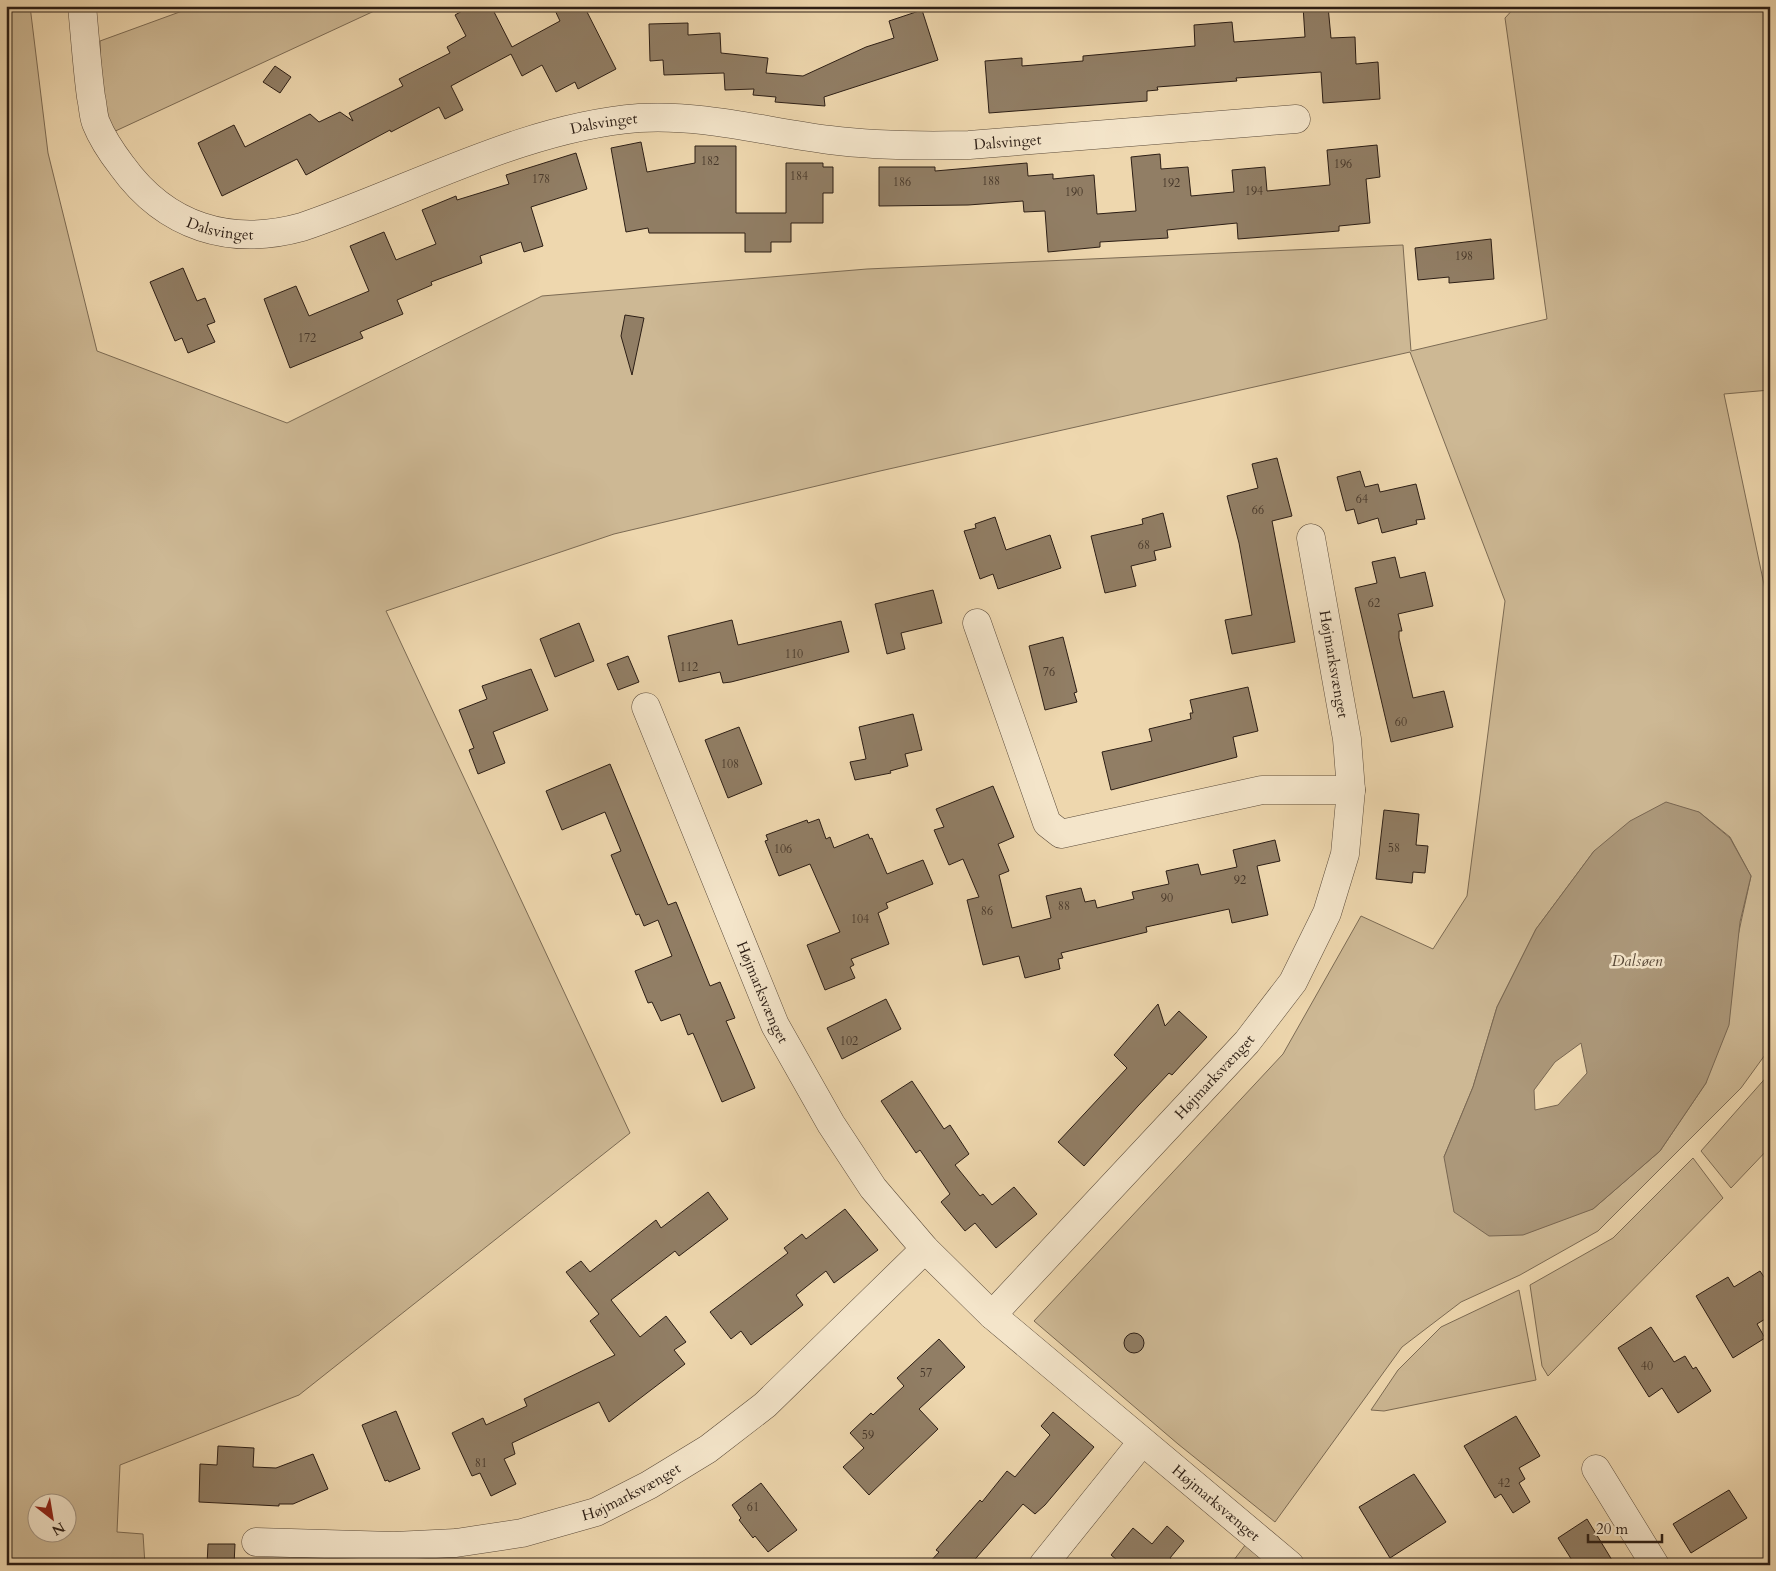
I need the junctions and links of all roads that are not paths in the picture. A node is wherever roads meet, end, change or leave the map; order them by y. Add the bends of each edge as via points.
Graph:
1 (82, 6) edge
2 (1296, 119) dead end
3 (1311, 538) dead end
4 (977, 623) dead end
5 (646, 707) dead end
6 (1352, 790) junction
7 (925, 1250) junction
8 (992, 1315) junction
9 (1142, 1442) junction
10 (1596, 1469) dead end
11 (256, 1542) dead end
12 (1043, 1565) edge
13 (1290, 1565) edge
14 (1655, 1565) edge

1 - 2 street, Dalsvinget via 95,122 129,176 157,205 197,226 250,236 302,228 512,146 554,133 640,118 692,119 830,140 916,146 969,145
3 - 6 street, Højmarksvænget via 1347,739
4 - 6 street via 1047,823 1061,834 1262,790
5 - 7 street, Højmarksvænget via 775,1024 831,1124 868,1180
6 - 8 street, Højmarksvænget via 1345,854 1327,913 1293,982 1246,1042
7 - 8 street, Højmarksvænget
7 - 11 street, Højmarksvænget via 764,1405 708,1449 596,1512 522,1533 456,1543 394,1546
8 - 9 street, Højmarksvænget
9 - 12 street
9 - 13 street, Højmarksvænget
10 - 14 street

